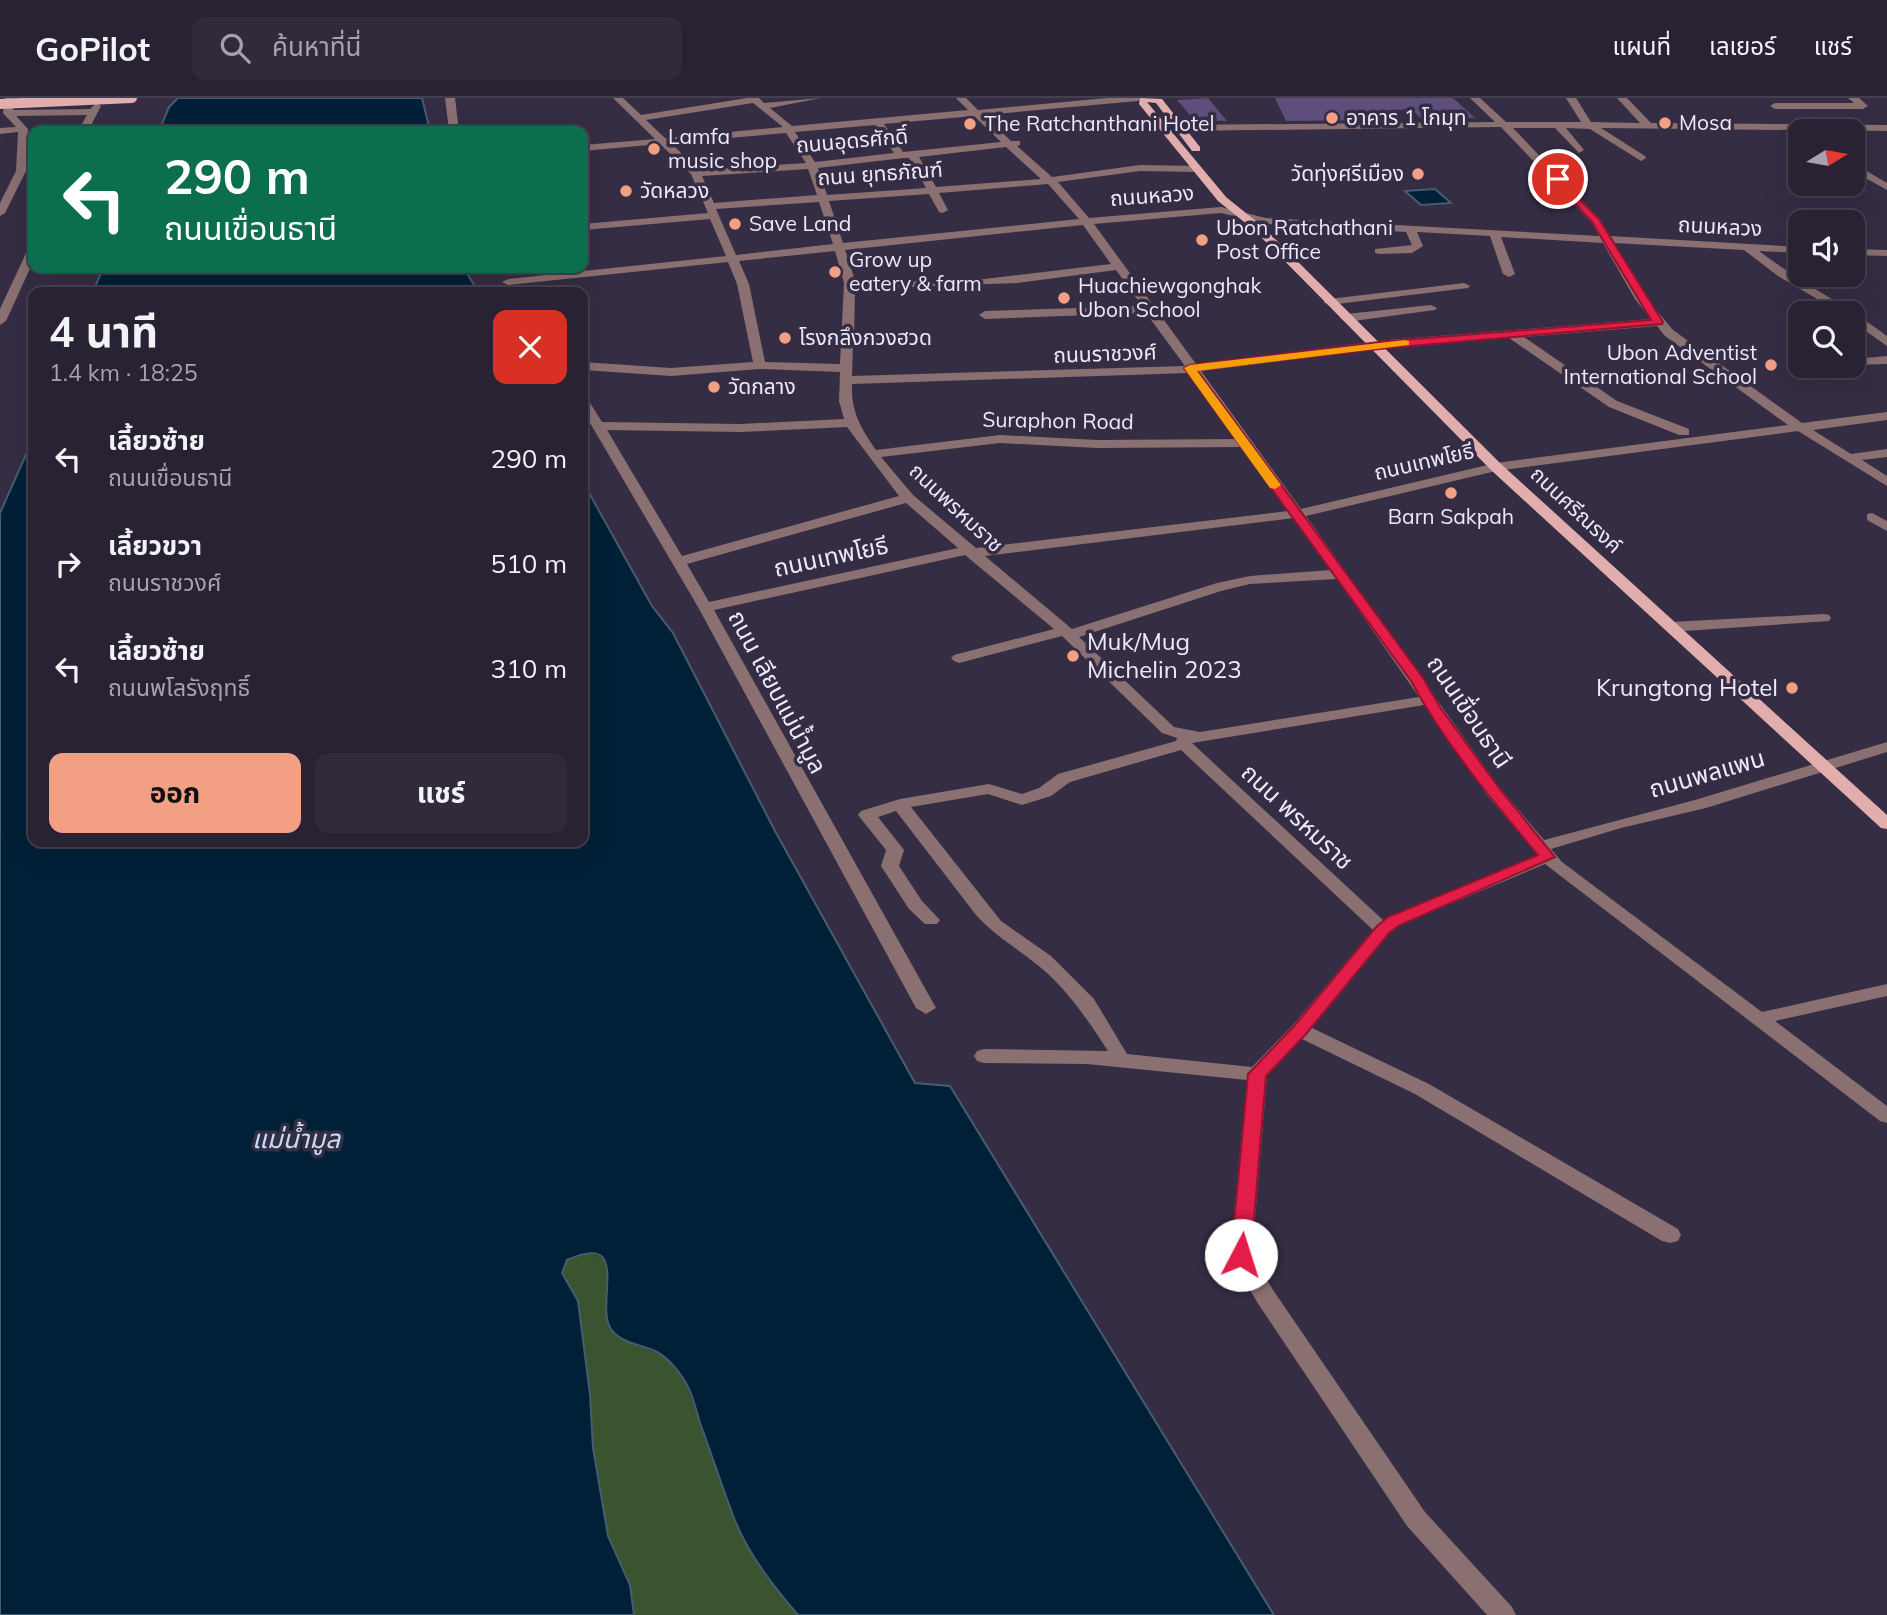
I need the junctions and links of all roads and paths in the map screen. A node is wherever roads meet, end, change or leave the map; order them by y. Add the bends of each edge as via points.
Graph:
1 (13, 98) edge
2 (103, 98) edge
3 (132, 98) edge
4 (450, 98) edge
5 (636, 98) edge
6 (816, 98) edge
7 (961, 98) edge
8 (973, 98) edge
9 (1138, 98) edge
10 (1146, 98) edge
11 (1475, 98) edge
12 (1571, 98) edge
13 (1622, 98) edge
14 (1853, 98) edge
15 (0, 99) edge
16 (619, 99) edge
17 (757, 101) edge
18 (1771, 102) edge
19 (0, 104) edge
20 (91, 112) junction
21 (982, 112) junction
22 (8, 113) junction
23 (637, 118) junction
24 (1789, 119) edge
25 (878, 122) junction
26 (85, 126) edge
27 (453, 126) edge
28 (1504, 126) junction
29 (1559, 126) junction
30 (1590, 126) junction
31 (1648, 126) junction
32 (23, 128) junction
33 (1164, 128) junction
34 (1180, 128) junction
35 (1866, 128) edge
36 (1887, 128) edge
37 (787, 129) junction
38 (1788, 129) edge
39 (0, 131) edge
40 (659, 141) junction
41 (1016, 143) junction
42 (588, 148) edge
43 (1579, 150) dead end
44 (907, 155) junction
45 (28, 156) edge
46 (21, 157) junction
47 (1641, 158) dead end
48 (812, 165) junction
49 (1211, 168) junction
50 (1197, 169) junction
51 (28, 170) edge
52 (21, 171) junction
53 (696, 173) junction
54 (1866, 174) edge
55 (1051, 181) junction
56 (0, 187) edge
57 (13, 187) junction
58 (1887, 187) edge
59 (930, 190) junction
60 (821, 197) junction
61 (943, 210) dead end
62 (1, 211) edge
63 (712, 211) junction
64 (1246, 216) junction
65 (1086, 221) junction
66 (588, 226) edge
67 (1410, 228) junction
68 (1494, 233) junction
69 (1608, 239) junction
70 (837, 248) junction
71 (1748, 248) junction
72 (1788, 250) edge
73 (1379, 251) dead end
74 (1865, 252) edge
75 (1887, 253) edge
76 (732, 258) junction
77 (28, 262) edge
78 (1117, 266) junction
79 (1509, 274) dead end
80 (850, 286) junction
81 (1464, 286) dead end
82 (511, 287) edge
83 (1828, 301) edge
84 (1329, 302) junction
85 (1431, 308) dead end
86 (1149, 309) junction
87 (985, 315) dead end
88 (1346, 318) junction
89 (0, 321) edge
90 (1658, 322) junction
91 (1865, 325) edge
92 (1512, 334) junction
93 (846, 341) junction
94 (902, 341) dead end
95 (1887, 341) edge
96 (1375, 346) junction
97 (1887, 360) edge
98 (1865, 361) edge
99 (760, 365) junction
100 (588, 366) edge
101 (1190, 368) junction
102 (845, 374) junction
103 (588, 409) edge
104 (1887, 416) edge
105 (851, 423) junction
106 (599, 426) junction
107 (1799, 427) junction
108 (1684, 432) dead end
109 (1244, 443) junction
110 (1887, 453) edge
111 (872, 454) junction
112 (1848, 458) junction
113 (1496, 467) junction
114 (1887, 482) edge
115 (908, 498) junction
116 (1296, 514) junction
117 (1872, 517) dead end
118 (1887, 527) edge
119 (969, 552) junction
120 (678, 562) junction
121 (1340, 574) junction
122 (705, 607) junction
123 (1824, 618) dead end
124 (1670, 628) junction
125 (1067, 633) junction
126 (959, 658) dead end
127 (1428, 700) junction
128 (1184, 740) junction
129 (1887, 747) edge
130 (1822, 765) junction
131 (900, 804) junction
132 (1887, 824) edge
133 (1543, 852) junction
134 (931, 920) dead end
135 (1383, 930) junction
136 (1887, 990) edge
137 (926, 1008) dead end
138 (1757, 1020) junction
139 (1300, 1030) junction
140 (984, 1056) dead end
141 (1117, 1058) junction
142 (1257, 1074) junction
143 (1887, 1116) edge
144 (1670, 1235) dead end
145 (1503, 1615) edge

1 - 15 main road, bridge
1 - 22 street
2 - 20 street
3 - 19 main road, bridge
4 - 27 street
5 - 16 street
6 - 17 street
7 - 21 street, ถนนเขื่อนธานี
8 - 21 street, ถนนเขื่อนธานี
9 - 21 street
10 - 33 main road, ถนนศรีณรงค์ via 1142,102
10 - 34 main road, ถนนศรีณรงค์ via 1159,101
11 - 28 street
12 - 30 street
13 - 31 street
14 - 18 street via 1863,106
16 - 23 street
17 - 23 street
17 - 37 street, ถนนพรหมราช
18 - 24 street
20 - 22 street
20 - 26 street
21 - 25 street
21 - 41 street, ถนนเขื่อนธานี
22 - 32 street
23 - 40 street
25 - 37 street
25 - 44 street
28 - 29 street
28 - 34 street
28 - 69 street
29 - 30 street
29 - 43 street
30 - 31 street
30 - 47 street
31 - 38 street
32 - 39 street
32 - 46 street
33 - 34 street
33 - 50 main road, ถนนศรีณรงค์
34 - 49 main road, ถนนศรีณรงค์
35 - 36 street
37 - 40 street
37 - 48 street, ถนนพรหมราช
40 - 42 street
40 - 53 street
41 - 44 street, ถนนอุดรศักดิ์
41 - 55 street, ถนนเขื่อนธานี via 1052,174
44 - 48 street, ถนนอุดรศักดิ์
44 - 59 street
45 - 46 street
46 - 52 street
48 - 53 street, ถนนอุดรศักดิ์
48 - 60 street, ถนนพรหมราช
49 - 50 street, ถนน ยุทธภัณฑ์
49 - 64 main road, ถนนศรีณรงค์
50 - 55 street, ถนน ยุทธภัณฑ์
50 - 64 main road, ถนนศรีณรงค์ via 1222,199
51 - 52 street
52 - 57 street
53 - 63 street
54 - 58 street
55 - 59 street, ถนน ยุทธภัณฑ์
55 - 65 street, ถนนเขื่อนธานี
56 - 57 street
57 - 62 street
59 - 60 street, ถนน ยุทธภัณฑ์
59 - 61 street
60 - 63 street, ถนน ยุทธภัณฑ์
60 - 70 street, ถนนพรหมราช
63 - 66 street
63 - 76 street
64 - 65 street, ถนนหลวง via 1221,210
64 - 67 street, ถนนหลวง via 1266,221
64 - 84 main road, ถนนศรีณรงค์
65 - 70 street, ถนนหลวง
65 - 78 street, ถนนเขื่อนธานี
67 - 68 street, ถนนหลวง
67 - 73 street via 1418,246
68 - 69 street, ถนนหลวง
68 - 79 street
69 - 71 street, ถนนหลวง
69 - 90 street
70 - 76 street, ถนนหลวง
70 - 80 street, ถนนพรหมราช
71 - 72 street, ถนนหลวง
71 - 83 street
74 - 75 street
76 - 82 street, ถนนหลวง
76 - 99 street via 743,284
77 - 89 street
78 - 80 street via 994,284
78 - 86 street, ถนนเขื่อนธานี
80 - 93 street, ถนนพรหมราช
81 - 84 street
84 - 88 main road, ถนนศรีณรงค์
85 - 88 street
86 - 87 street
86 - 101 street, ถนนเขื่อนธานี
88 - 96 main road, ถนนศรีณรงค์
90 - 92 street, ถนนราชวงศ์
90 - 107 street
91 - 95 street
92 - 96 street, ถนนราชวงศ์
92 - 108 street via 1613,404
93 - 94 street
93 - 102 street, ถนนพรหมราช
96 - 101 street, ถนนราชวงศ์
96 - 113 main road, ถนนศรีณรงค์
97 - 98 street
99 - 100 street, ถนนราชวงศ์ via 671,372
99 - 102 street, ถนนราชวงศ์
101 - 102 street, ถนนราชวงศ์
101 - 109 street, ถนนเขื่อนธานี
102 - 105 street, ถนนพรหมราช
103 - 106 street, ถนน เลียบแม่น้ำมูล
104 - 107 street, ถนนเทพโยธี
105 - 106 street via 740,428
105 - 111 street, ถนนพรหมราช
106 - 120 street, ถนน เลียบแม่น้ำมูล
107 - 112 street
107 - 113 street, ถนนเทพโยธี
109 - 111 street, Suraphon Road via 1000,439
109 - 116 street, ถนนเขื่อนธานี
110 - 112 street
111 - 115 street, ถนนพรหมราช
112 - 114 street
113 - 116 street, ถนนเทพโยธี
113 - 124 main road, ถนนศรีณรงค์
115 - 119 street, ถนนพรหมราช
115 - 120 street
116 - 119 street, ถนนเทพโยธี
116 - 121 street, ถนนเขื่อนธานี
117 - 118 street
119 - 122 street, ถนนเทพโยธี
119 - 125 street, ถนนพรหมราช
120 - 122 street, ถนน เลียบแม่น้ำมูล
121 - 125 street via 1217,587
121 - 127 street, ถนนเขื่อนธานี
122 - 137 street, ถนน เลียบแม่น้ำมูล
123 - 124 street
124 - 130 main road, ถนนศรีณรงค์
125 - 126 street
125 - 128 street, ถนนพรหมราช
127 - 128 street
127 - 133 street, ถนนเขื่อนธานี
128 - 131 street via 1064,778 1045,792 1022,800 989,789
128 - 135 street, ถนน พรหมราช
129 - 130 street, ถนนพลแพน
130 - 132 main road, ถนนศรีณรงค์
130 - 133 street, ถนนพลแพน via 1700,804 1616,824
131 - 134 street via 867,815 895,850 890,866 915,905
131 - 141 street via 995,925 1044,960 1087,1003 1118,1051
133 - 135 street, ถนนพลแพน
133 - 138 street, ถนนเขื่อนธานี
135 - 139 street
136 - 138 street
138 - 143 street, ถนนเขื่อนธานี
139 - 142 street
139 - 144 street via 1422,1088
140 - 141 street
141 - 142 street
142 - 145 street via 1241,1255 1416,1518

